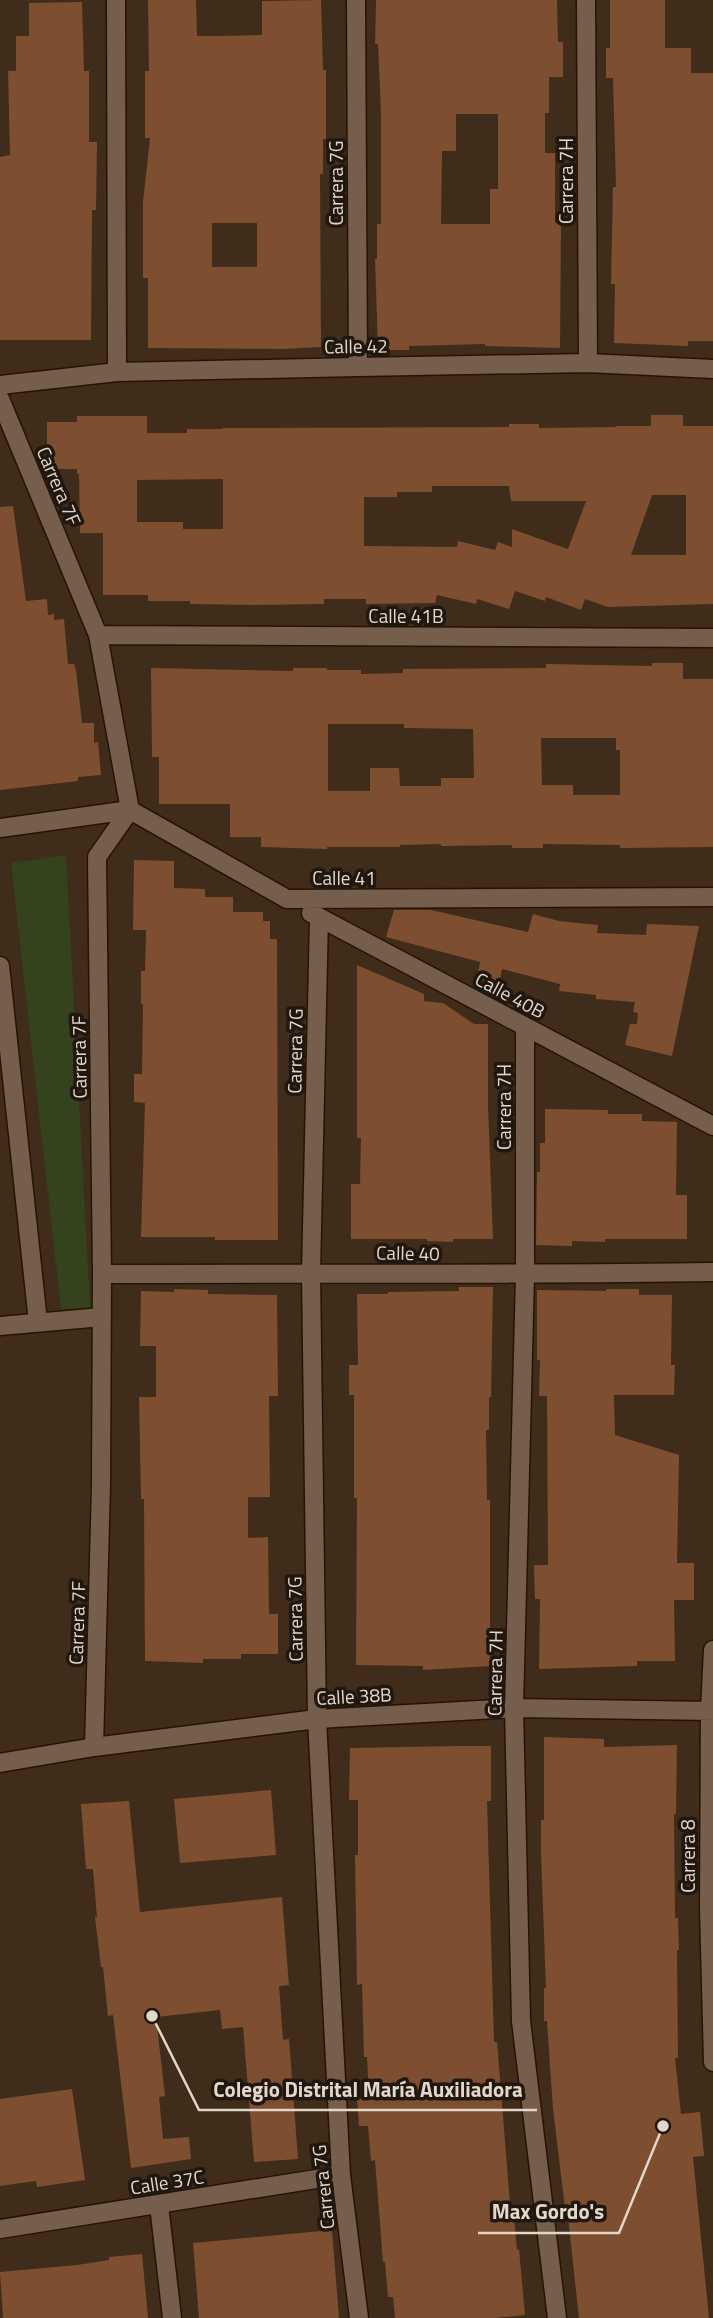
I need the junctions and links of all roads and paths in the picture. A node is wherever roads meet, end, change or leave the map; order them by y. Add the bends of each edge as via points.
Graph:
1 (116, 0) edge
2 (356, 0) edge
3 (586, 0) edge
4 (588, 363) junction
5 (358, 367) junction
6 (713, 369) edge
7 (117, 372) junction
8 (0, 385) edge
9 (0, 399) edge
10 (98, 635) junction
11 (713, 638) edge
12 (130, 810) junction
13 (0, 828) edge
14 (713, 897) edge
15 (287, 900) junction
16 (319, 917) junction
17 (0, 966) edge
18 (525, 1027) junction
19 (713, 1126) edge
20 (713, 1272) edge
21 (312, 1273) junction
22 (102, 1274) junction
23 (525, 1275) junction
24 (102, 1317) junction
25 (38, 1322) junction
26 (0, 1326) edge
27 (713, 1650) edge
28 (514, 1708) junction
29 (711, 1711) edge
30 (317, 1719) junction
31 (94, 1747) junction
32 (0, 1763) edge
33 (713, 2062) edge
34 (341, 2175) junction
35 (159, 2205) junction
36 (0, 2229) edge
37 (172, 2318) edge
38 (359, 2318) edge
39 (557, 2318) edge

1 - 7 street
2 - 5 street, Carrera 7G
3 - 4 street, Carrera 7H
4 - 5 street, Calle 42
4 - 6 street, Calle 42
5 - 7 street, Calle 42
7 - 8 street, Calle 42
9 - 10 street, Carrera 7F
10 - 11 street, Calle 41B
10 - 12 street, Carrera 7F
12 - 13 street
12 - 15 street, Calle 41
12 - 22 street, Carrera 7F via 97,857
14 - 15 street, Calle 41
15 - 16 street, Calle 40B
16 - 18 street, Calle 40B
16 - 21 street, Carrera 7G
17 - 25 street
18 - 19 street, Calle 40B
18 - 23 street, Carrera 7H
20 - 23 street, Calle 40
21 - 22 street, Calle 40
21 - 23 street, Calle 40
21 - 30 street, Carrera 7G
22 - 24 street, Carrera 7F
23 - 28 street, Carrera 7H
24 - 25 street
24 - 31 street, Carrera 7F
25 - 26 street
27 - 29 street, Carrera 8
28 - 29 street, Calle 38B
28 - 30 street, Calle 38B
28 - 39 street, Carrera 7H via 521,2021
29 - 33 street, Carrera 8
30 - 31 street, Calle 38B
30 - 34 street, Carrera 7G
31 - 32 street, Calle 38B
34 - 35 street, Calle 37C
34 - 38 street, Carrera 7G
35 - 36 street, Calle 37C
35 - 37 street

